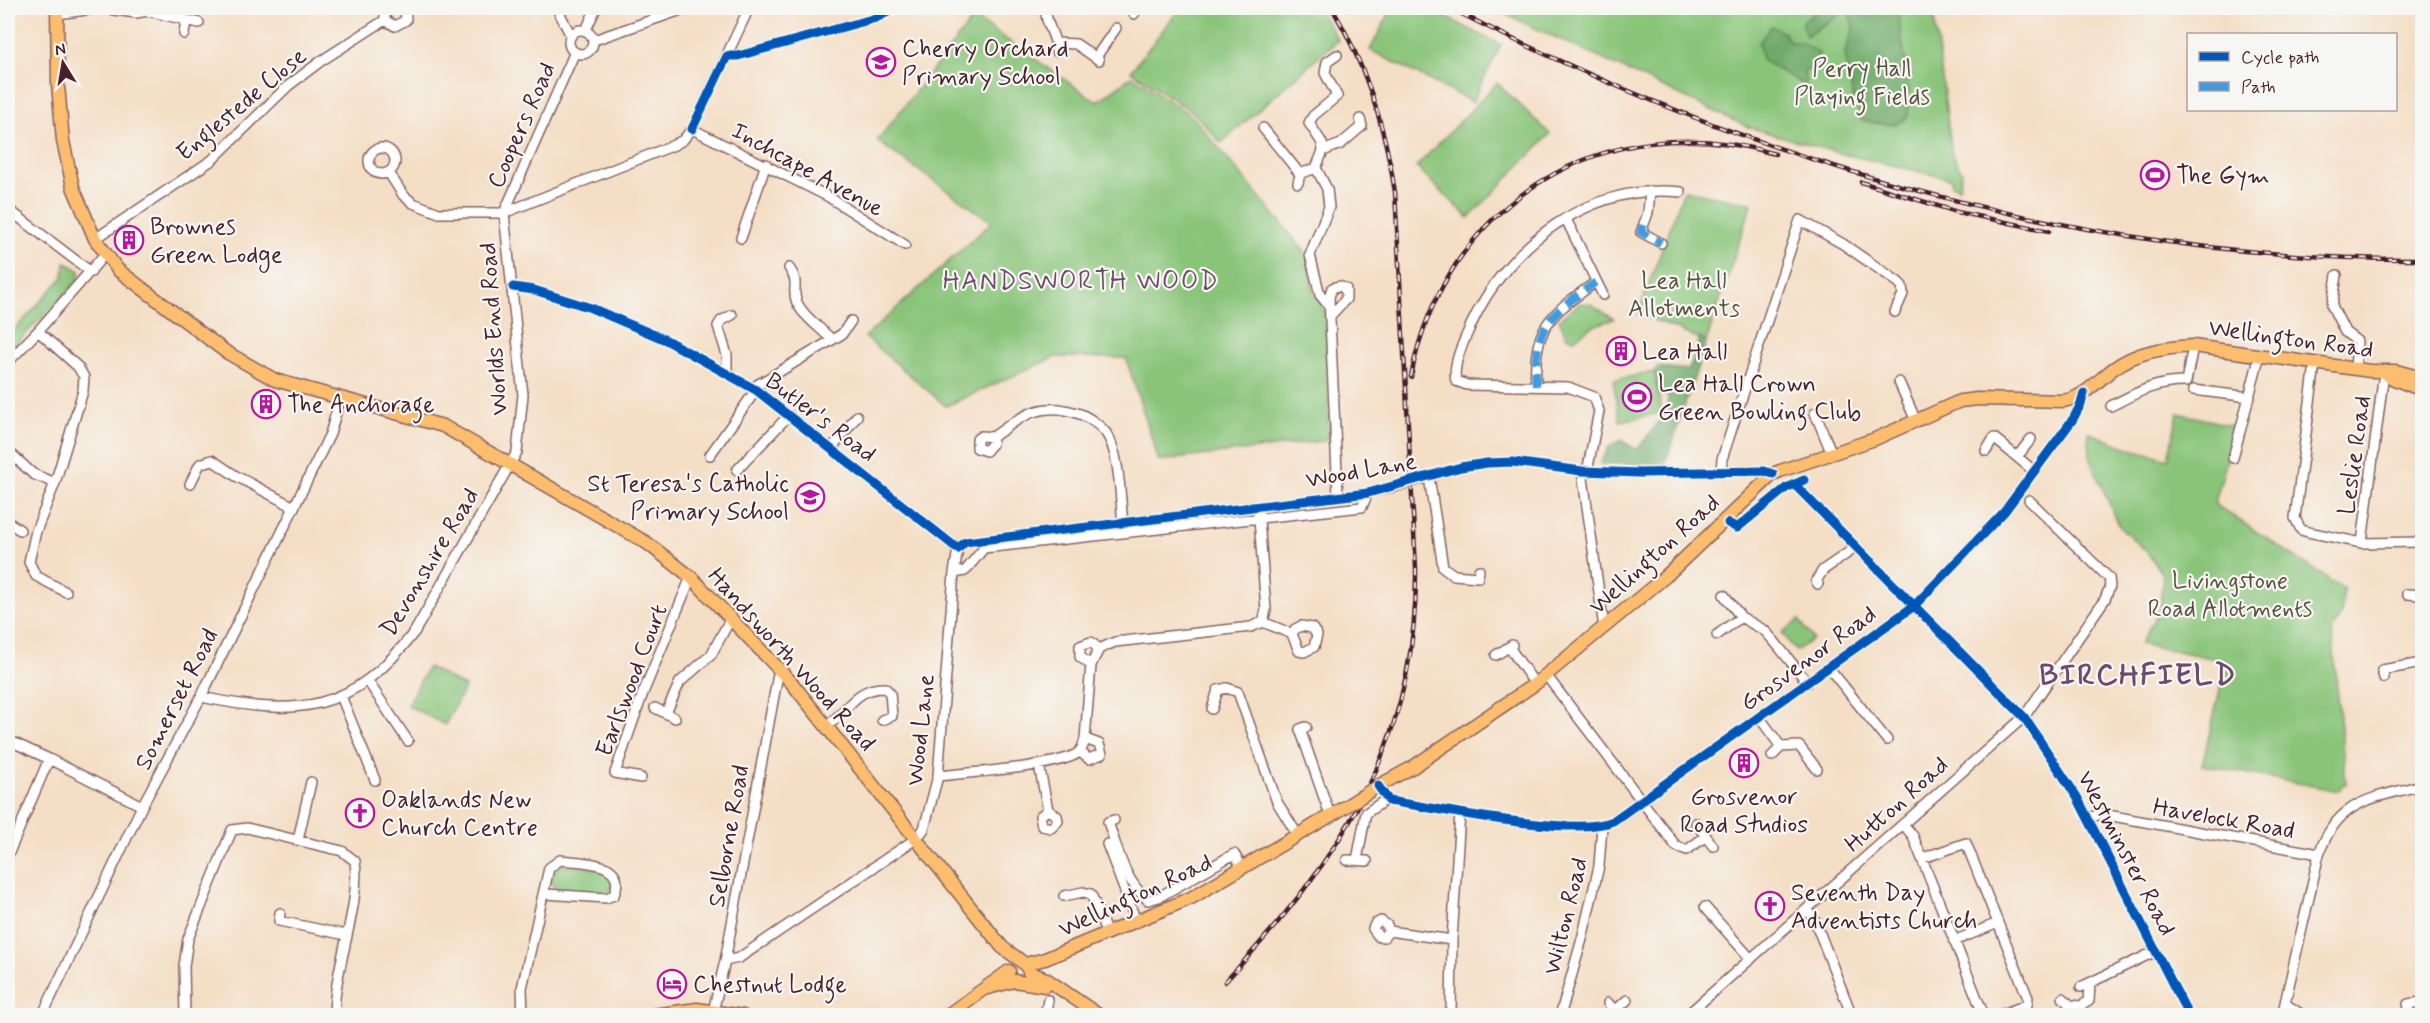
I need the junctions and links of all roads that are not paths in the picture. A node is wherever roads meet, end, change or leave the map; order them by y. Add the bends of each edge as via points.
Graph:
1 (385, 8) edge
2 (405, 8) edge
3 (557, 8) edge
4 (597, 8) edge
5 (687, 8) edge
6 (749, 8) edge
7 (896, 8) edge
8 (1046, 8) edge
9 (57, 11) edge
10 (385, 20) junction
11 (186, 21) junction
12 (200, 23) dead end
13 (1116, 28) dead end
14 (586, 30) junction
15 (184, 34) dead end
16 (571, 36) junction
17 (594, 40) junction
18 (574, 54) junction
19 (1337, 55) dead end
20 (727, 56) junction
21 (1360, 119) dead end
22 (1263, 128) dead end
23 (692, 129) junction
24 (1323, 151) junction
25 (766, 164) junction
26 (1316, 168) junction
27 (389, 173) dead end
28 (513, 189) junction
29 (1650, 191) junction
30 (1681, 192) dead end
31 (525, 204) junction
32 (8, 209) edge
33 (504, 213) junction
34 (1566, 219) junction
35 (741, 238) dead end
36 (95, 239) junction
37 (1661, 243) dead end
38 (905, 245) dead end
39 (105, 254) junction
40 (789, 268) dead end
41 (91, 272) junction
42 (2337, 275) dead end
43 (1596, 282) junction
44 (513, 287) junction
45 (1603, 295) dead end
46 (1895, 312) dead end
47 (732, 315) dead end
48 (851, 321) dead end
49 (38, 332) junction
50 (832, 340) junction
51 (2193, 346) junction
52 (2260, 355) junction
53 (8, 362) edge
54 (2315, 364) junction
55 (2355, 369) junction
56 (2384, 372) junction
57 (727, 374) junction
58 (2422, 378) edge
59 (1899, 382) dead end
60 (1536, 386) junction
61 (754, 389) junction
62 (2193, 390) dead end
63 (2422, 390) edge
64 (2250, 397) junction
65 (340, 399) junction
66 (2078, 400) junction
67 (2111, 406) dead end
68 (1815, 413) dead end
69 (789, 415) junction
70 (857, 416) dead end
71 (1916, 421) junction
72 (993, 437) dead end
73 (2031, 439) dead end
74 (832, 448) junction
75 (8, 451) edge
76 (1986, 451) dead end
77 (1832, 454) junction
78 (710, 456) dead end
79 (2017, 457) junction
80 (2233, 458) dead end
81 (511, 462) junction
82 (737, 470) dead end
83 (1721, 471) junction
84 (2034, 471) junction
85 (1585, 472) junction
86 (1773, 474) junction
87 (1429, 477) junction
88 (1804, 480) dead end
89 (55, 483) junction
90 (190, 484) dead end
91 (1794, 484) junction
92 (1368, 493) junction
93 (1338, 495) junction
94 (2028, 500) dead end
95 (292, 506) junction
96 (1258, 506) junction
97 (1259, 518) junction
98 (8, 522) edge
99 (1123, 523) junction
100 (1728, 523) dead end
101 (20, 530) dead end
102 (2422, 542) edge
103 (2362, 543) junction
104 (1855, 548) junction
105 (958, 549) junction
106 (1479, 570) dead end
107 (954, 573) junction
108 (691, 577) junction
109 (1818, 584) dead end
110 (66, 592) dead end
111 (2407, 594) dead end
112 (1724, 595) dead end
113 (2422, 595) edge
114 (1914, 606) junction
115 (1741, 616) junction
116 (731, 618) junction
117 (1263, 622) junction
118 (1604, 628) junction
119 (1292, 634) dead end
120 (1718, 634) dead end
121 (1100, 649) junction
122 (1496, 654) dead end
123 (2422, 663) edge
124 (1091, 665) junction
125 (1829, 668) junction
126 (778, 669) junction
127 (1546, 675) junction
128 (2384, 678) dead end
129 (367, 680) junction
130 (1808, 683) junction
131 (1535, 684) junction
132 (341, 696) junction
133 (201, 697) junction
134 (655, 708) dead end
135 (1212, 709) dead end
136 (2024, 717) junction
137 (1760, 718) junction
138 (882, 720) dead end
139 (827, 726) junction
140 (1306, 727) dead end
141 (1085, 739) junction
142 (8, 740) edge
143 (1887, 740) dead end
144 (408, 741) dead end
145 (1781, 747) junction
146 (1080, 752) junction
147 (1772, 756) dead end
148 (49, 759) junction
149 (1039, 765) junction
150 (1817, 770) dead end
151 (938, 776) junction
152 (641, 778) dead end
153 (375, 780) dead end
154 (311, 782) dead end
155 (2422, 785) edge
156 (1376, 787) junction
157 (1387, 799) junction
158 (1643, 800) junction
159 (142, 806) junction
160 (1048, 810) dead end
161 (1335, 812) junction
162 (1460, 813) junction
163 (2087, 818) junction
164 (1114, 820) dead end
165 (1696, 823) dead end
166 (1903, 824) junction
167 (1602, 826) junction
168 (1298, 834) junction
169 (1706, 836) junction
170 (917, 838) junction
171 (298, 840) junction
172 (1107, 844) dead end
173 (1713, 846) dead end
174 (2319, 854) junction
175 (8, 855) edge
176 (1923, 858) junction
177 (1347, 860) dead end
178 (1242, 867) junction
179 (545, 894) junction
180 (1064, 896) dead end
181 (1705, 907) dead end
182 (1807, 910) junction
183 (280, 913) dead end
184 (1136, 921) junction
185 (1998, 923) junction
186 (1389, 931) dead end
187 (1107, 934) junction
188 (345, 935) junction
189 (1452, 940) junction
190 (1954, 941) junction
191 (2156, 951) junction
192 (1751, 959) junction
193 (724, 961) junction
194 (1019, 972) junction
195 (2063, 998) dead end
196 (1048, 1000) dead end
197 (1627, 1000) dead end
198 (2422, 1002) edge
199 (1608, 1003) dead end
200 (2287, 1005) junction
201 (713, 1012) edge
202 (1617, 1013) edge
203 (42, 1016) edge
204 (185, 1016) edge
205 (334, 1016) edge
206 (523, 1016) edge
207 (646, 1016) edge
208 (743, 1016) edge
209 (946, 1016) edge
210 (1045, 1016) edge
211 (1100, 1016) edge
212 (1451, 1016) edge
213 (1560, 1016) edge
214 (1686, 1016) edge
215 (1852, 1016) edge
216 (1984, 1016) edge
217 (1997, 1016) edge
218 (2189, 1016) edge
219 (2283, 1016) edge
220 (2304, 1016) edge
221 (2411, 1016) edge

1 - 10 street
2 - 10 street, Englestede Close via 407,14 401,24 395,26
3 - 16 street
4 - 14 street
5 - 17 street, Coopers Road
6 - 20 street
7 - 20 street via 876,18
8 - 13 street via 1045,19 1056,47 1076,44 1097,58
9 - 11 street via 148,11
9 - 36 main road, Handsworth Wood Road via 63,141 73,187
10 - 36 street, Englestede Close via 288,86 213,159
11 - 12 street
11 - 15 street
14 - 16 street, Coopers Road
14 - 17 street
16 - 18 street, Coopers Road via 570,49
17 - 18 street, Coopers Road via 586,51
18 - 28 street, Coopers Road
19 - 24 street via 1327,62 1325,73 1340,99 1312,116 1309,123
20 - 23 street
21 - 24 street via 1362,126 1341,144
22 - 26 street via 1299,179
23 - 25 street, Inchcape Avenue
23 - 31 street, Worlds End Road via 683,140 667,148
24 - 26 street
25 - 35 street
25 - 38 street, Inchcape Avenue via 827,196
26 - 93 street via 1327,189 1329,207 1310,255 1320,295 1331,311
27 - 33 street via 413,203 432,210
28 - 31 street
28 - 33 street, Coopers Road
29 - 30 street
29 - 34 street via 1619,195
29 - 37 street via 1641,232
31 - 33 street, Worlds End Road
32 - 41 street
33 - 44 street, Worlds End Road
34 - 43 street
34 - 60 street via 1515,257 1485,295 1454,373 1456,381 1467,385
36 - 39 main road, Handsworth Wood Road
39 - 41 street
39 - 65 main road, Handsworth Wood Road via 118,270 226,352 275,380
40 - 50 street via 795,277 795,299 801,310
41 - 49 street
42 - 55 street via 2332,306 2345,332 2357,341
43 - 45 street
43 - 60 street via 1555,311 1539,336
44 - 57 street, Butler's Road via 591,308 666,340
44 - 81 street, Worlds End Road via 523,395 517,452
46 - 83 street via 1903,294 1898,282 1800,220
47 - 57 street via 718,326 727,355
48 - 50 street
49 - 53 street
49 - 89 street via 84,377
50 - 61 street
51 - 52 main road, Wellington Road
51 - 66 main road, Wellington Road via 2134,356
51 - 67 street, Wellington Road via 2186,382 2169,381 2147,387
52 - 54 main road, Wellington Road
52 - 64 street
54 - 55 main road, Wellington Road
54 - 103 street via 2295,518 2301,530
55 - 56 main road, Wellington Road
56 - 58 main road, Wellington Road
56 - 63 main road, Wellington Road
56 - 103 street, Leslie Road
57 - 61 street, Butler's Road
59 - 71 street
60 - 85 street via 1576,389 1594,397 1599,411
61 - 69 street, Butler's Road
61 - 78 street
62 - 64 street
64 - 80 street
65 - 81 main road, Handsworth Wood Road via 443,426
65 - 95 street, Somerset Road via 330,434
66 - 71 main road, Wellington Road via 1960,401
66 - 84 street, Grosvenor Road via 2073,418
68 - 77 street
69 - 74 street, Butler's Road
69 - 82 street
70 - 74 street
71 - 77 main road, Wellington Road
72 - 99 street via 1038,409 1064,408 1086,416 1106,433 1116,463
73 - 79 street
74 - 105 street, Butler's Road
75 - 89 street via 33,474
76 - 79 street via 1994,438
77 - 86 main road, Wellington Road
79 - 84 street
81 - 108 main road, Handsworth Wood Road via 647,543
81 - 129 street, Devonshire Road via 415,631 398,653
83 - 85 street, Wood Lane
83 - 86 street, Wood Lane
84 - 114 street, Grosvenor Road via 2004,512
85 - 87 street, Wood Lane via 1513,462 1461,467
85 - 118 street
86 - 118 main road, Wellington Road via 1666,576
87 - 92 street, Wood Lane, bridge
87 - 106 street via 1443,567 1455,575 1478,577
88 - 91 street
89 - 110 street via 36,531 29,562 36,576
90 - 95 street via 200,464 212,460
91 - 100 street via 1737,528
91 - 104 street, Westminster Road
92 - 93 street, Wood Lane
92 - 97 street via 1362,507
93 - 96 street, Wood Lane
94 - 136 street, Hutton Road via 2104,573 2110,586
95 - 133 street, Somerset Road
96 - 97 street
96 - 99 street, Wood Lane
97 - 107 street via 984,548 965,571
97 - 117 street via 1266,610
98 - 101 street
99 - 105 street, Wood Lane via 965,542
102 - 103 street
104 - 109 street via 1823,570
104 - 114 street, Westminster Road
105 - 107 street, Wood Lane
107 - 151 street, Wood Lane
108 - 116 main road, Handsworth Wood Road
108 - 152 street, Earlswood Court via 615,773
111 - 113 street
112 - 115 street
114 - 125 street, Grosvenor Road
114 - 136 street, Westminster Road
115 - 120 street
115 - 130 street via 1765,631
116 - 126 main road, Handsworth Wood Road
116 - 134 street via 711,655 680,682 670,716
117 - 119 street
117 - 121 street via 1251,627 1115,642
118 - 127 main road, Wellington Road
121 - 124 street
121 - 124 street via 1091,642 1080,646 1080,657
122 - 131 street via 1510,646
123 - 128 street via 2382,670
124 - 141 street
125 - 130 street, Grosvenor Road
125 - 143 street
126 - 139 main road, Handsworth Wood Road
126 - 193 street, Selborne Road
127 - 131 main road, Wellington Road
127 - 158 street
129 - 132 street, Devonshire Road
129 - 144 street
130 - 137 street, Grosvenor Road
131 - 156 main road, Wellington Road
132 - 133 street, Devonshire Road via 301,707 274,709
132 - 153 street
133 - 159 street, Somerset Road
135 - 168 street via 1217,687 1238,692 1277,802
136 - 163 street, Westminster Road via 2062,771
136 - 166 street, Hutton Road
137 - 145 street
137 - 158 street, Grosvenor Road
138 - 139 street via 892,716 890,693 876,687 849,701
139 - 170 main road, Handsworth Wood Road
140 - 161 street via 1300,729
141 - 146 street
141 - 146 street via 1099,744 1101,754 1089,759
142 - 148 street
145 - 147 street
145 - 150 street via 1799,746
146 - 149 street
148 - 159 street
148 - 175 street
149 - 151 street
149 - 160 street
151 - 170 street, Wood Lane via 924,829
154 - 171 street
155 - 174 street via 2375,798 2341,814 2326,833
156 - 157 street
156 - 161 main road, Wellington Road, bridge
157 - 162 street
157 - 177 street via 1366,813 1362,860
158 - 167 street, Grosvenor Road
158 - 169 street via 1682,850
159 - 203 street, Somerset Road
161 - 168 main road, Wellington Road
162 - 167 street via 1580,828
162 - 189 street
163 - 174 street, Havelock Road via 2102,814
163 - 191 street, Westminster Road
164 - 178 street, Wellington Road via 1108,822 1129,880 1148,900 1234,854
165 - 169 street
166 - 176 street
166 - 182 street, Hutton Road
167 - 213 street, Wilton Road via 1599,866
168 - 178 main road, Wellington Road
169 - 173 street
170 - 193 street via 739,958
170 - 194 main road, Handsworth Wood Road
171 - 188 street via 342,851 355,861 357,878
171 - 204 street via 247,828 232,830 188,939
172 - 184 street
174 - 200 street
176 - 185 street via 1966,843
176 - 190 street
178 - 184 main road, Wellington Road via 1191,898
179 - 179 street via 549,868 560,860 609,867 616,874 618,885 614,895 606,898
179 - 206 street via 522,988
180 - 187 street via 1091,894
181 - 192 street
182 - 192 street, Hutton Road
182 - 215 street via 1815,921
183 - 188 street via 279,921 287,924
184 - 187 main road, Wellington Road
185 - 190 street
185 - 217 street via 2028,998 2027,1005
186 - 189 street
187 - 194 main road, Wellington Road
188 - 205 street
189 - 212 street
190 - 216 street
191 - 195 street via 2086,986 2089,1001 2081,1006 2070,1005
191 - 218 street, Westminster Road
192 - 214 street, Hutton Road
193 - 201 street, Selborne Road
194 - 209 main road, Wellington Road
194 - 211 main road via 1046,979
196 - 210 street
197 - 202 street
198 - 221 street via 2408,1004
199 - 202 street
200 - 219 street
200 - 220 street
201 - 207 main road
201 - 208 main road

